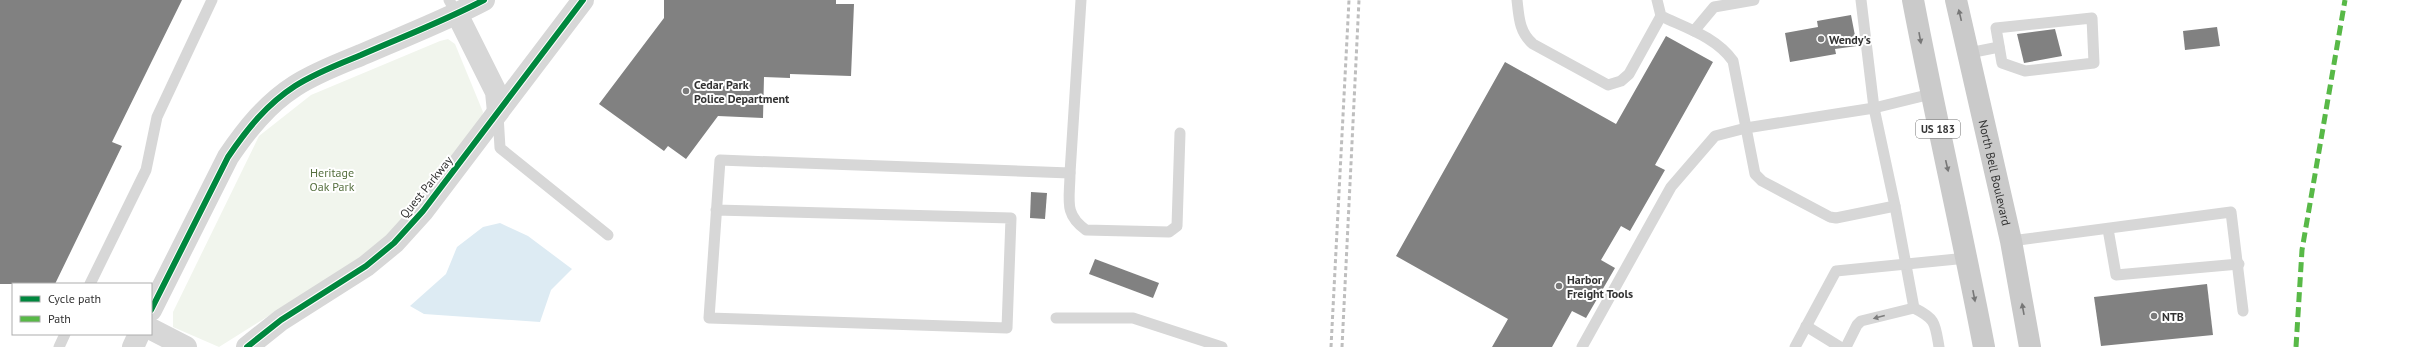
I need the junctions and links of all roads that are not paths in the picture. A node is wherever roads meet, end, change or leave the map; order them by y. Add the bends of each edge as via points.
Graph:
1 (212, 0) edge
2 (484, 0) edge
3 (583, 0) edge
4 (1080, 0) edge
5 (1517, 0) edge
6 (1657, 0) edge
7 (1754, 0) edge
8 (1861, 0) edge
9 (1913, 0) edge
10 (1956, 0) edge
11 (453, 7) edge
12 (1661, 16) junction
13 (1694, 32) junction
14 (1999, 47) junction
15 (1969, 53) junction
16 (1931, 94) junction
17 (1874, 108) junction
18 (498, 112) junction
19 (1746, 128) junction
20 (1180, 133) dead end
21 (1070, 173) junction
22 (1895, 206) junction
23 (716, 210) junction
24 (2108, 229) junction
25 (608, 235) dead end
26 (2011, 241) junction
27 (1967, 258) junction
28 (1904, 264) junction
29 (2239, 264) junction
30 (90, 283) edge
31 (152, 308) edge
32 (1914, 308) junction
33 (2243, 311) dead end
34 (1056, 318) dead end
35 (1806, 326) junction
36 (65, 335) edge
37 (138, 336) edge
38 (59, 347) edge
39 (186, 347) edge
40 (247, 347) edge
41 (1222, 347) edge
42 (1582, 347) edge
43 (1795, 347) edge
44 (1840, 347) edge
45 (1846, 347) edge
46 (1939, 347) edge
47 (1984, 347) edge
48 (2030, 347) edge

1 - 30 lane via 157,117 146,170
2 - 11 street
3 - 18 street, Quest Parkway
4 - 21 lane
5 - 12 lane via 1520,28 1525,37 1608,86 1629,74
6 - 12 lane
7 - 13 lane via 1714,7
8 - 17 lane
9 -> 16 main road, US 183
15 -> 10 main road, North Bell Boulevard
11 - 18 street via 496,92
11 - 31 street via 322,71 295,86 266,109 228,157
12 - 13 lane
13 - 19 lane via 1725,50 1733,61
14 - 14 lane via 2002,63 2025,71 2094,62 2092,18 1996,28
14 - 15 lane
15 - 26 main road, North Bell Boulevard
16 - 17 lane
16 -> 27 main road, US 183
17 - 19 lane
17 - 22 lane
18 - 25 lane via 500,148
18 - 40 street, Quest Parkway via 423,210 394,243 366,266 281,320
19 - 22 lane via 1755,174 1762,181 1830,217
19 - 42 lane via 1715,136 1671,187
20 - 21 lane via 1176,226 1169,232 1086,230 1069,214
21 - 23 lane via 720,160
22 - 28 lane
23 - 23 lane via 709,318 1007,328 1011,218
24 - 26 lane
24 - 29 lane via 2116,276
24 - 29 lane via 2231,212
48 -> 26 main road, North Bell Boulevard
27 - 28 lane
27 -> 47 main road, US 183
28 - 32 lane
28 - 35 lane via 1836,271
29 - 33 lane
32 -> 45 lane via 1862,321
32 - 46 lane via 1931,317 1936,324
34 - 41 lane via 1133,318
35 - 43 lane
35 - 44 lane
36 - 38 lane
37 - 39 street

